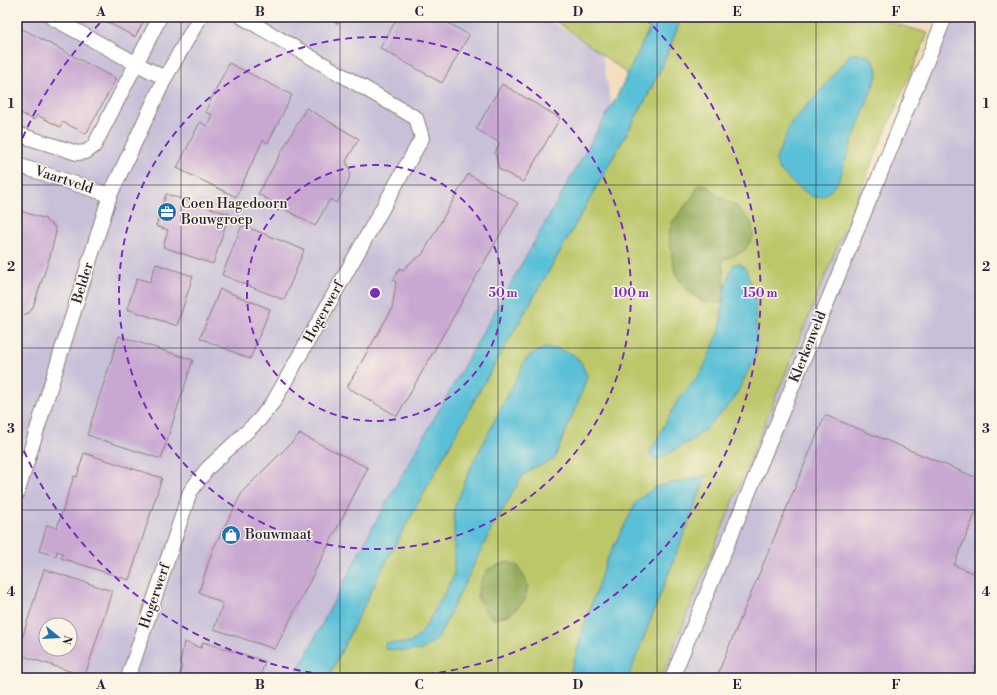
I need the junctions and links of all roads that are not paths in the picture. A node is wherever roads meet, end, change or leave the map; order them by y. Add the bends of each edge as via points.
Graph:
1 (52, 17) edge
2 (160, 17) edge
3 (200, 17) edge
4 (242, 17) edge
5 (945, 17) edge
6 (137, 64) junction
7 (166, 78) junction
8 (17, 134) edge
9 (17, 165) edge
10 (110, 195) junction
11 (17, 494) edge
12 (128, 678) edge
13 (672, 678) edge

1 - 6 street
2 - 6 street
3 - 7 street, Belder
4 - 12 street, Hogerwerf via 416,118 422,138 274,401 259,420 207,469 190,492
5 - 13 street, Klerkenveld
6 - 7 street
6 - 8 street via 94,146 86,152 77,153
7 - 10 street, Belder
9 - 10 street, Vaartveld
10 - 11 street, Belder

